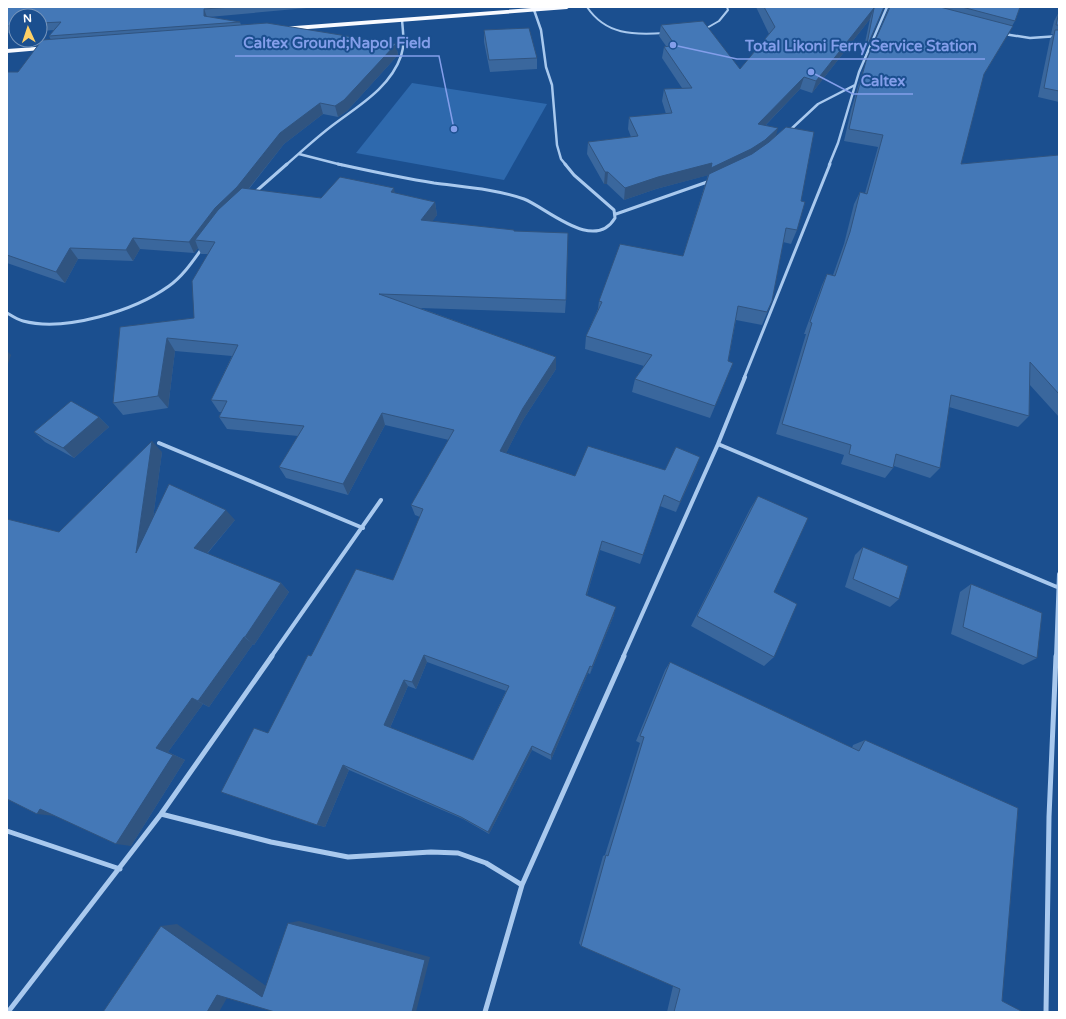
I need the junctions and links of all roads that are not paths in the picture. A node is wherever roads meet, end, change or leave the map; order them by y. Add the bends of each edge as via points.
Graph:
1 (567, 7) edge
2 (587, 7) edge
3 (727, 7) edge
4 (887, 7) edge
5 (534, 8) edge
6 (402, 20) junction
7 (705, 29) edge
8 (273, 30) edge
9 (669, 32) edge
10 (997, 32) edge
11 (1059, 36) edge
12 (54, 47) edge
13 (7, 51) edge
14 (855, 84) junction
15 (785, 135) edge
16 (299, 154) junction
17 (714, 180) edge
18 (249, 197) edge
19 (616, 214) junction
20 (206, 243) edge
21 (7, 313) edge
22 (160, 444) dead end
23 (718, 444) junction
24 (381, 500) dead end
25 (362, 528) junction
26 (1059, 574) edge
27 (1057, 587) junction
28 (161, 814) junction
29 (7, 831) edge
30 (120, 869) junction
31 (522, 885) junction
32 (8, 1012) edge
33 (486, 1012) edge
34 (1046, 1012) edge

1 - 5 highway
2 - 9 lane via 596,19 618,32
3 - 7 lane via 728,10 719,21
4 - 14 street
5 - 6 highway
5 - 19 street via 552,85 557,146 561,160
6 - 8 highway
6 - 16 street via 401,59 392,75 374,94 332,125
10 - 11 street via 1023,38
12 - 13 highway
14 - 15 street via 818,104
14 - 23 street via 838,143
16 - 18 street
16 - 19 street via 422,181 513,196 544,208 573,227 583,230 602,229 615,219
17 - 19 street
20 - 21 street via 181,276 152,297 134,305 87,320 66,323 24,321
22 - 25 street
23 - 27 street
23 - 31 street
24 - 25 street
25 - 28 street
26 - 27 street
27 - 34 street via 1049,817
28 - 30 street
28 - 31 street via 272,842 348,856 458,853 486,863
29 - 30 street
30 - 32 street
31 - 33 street

